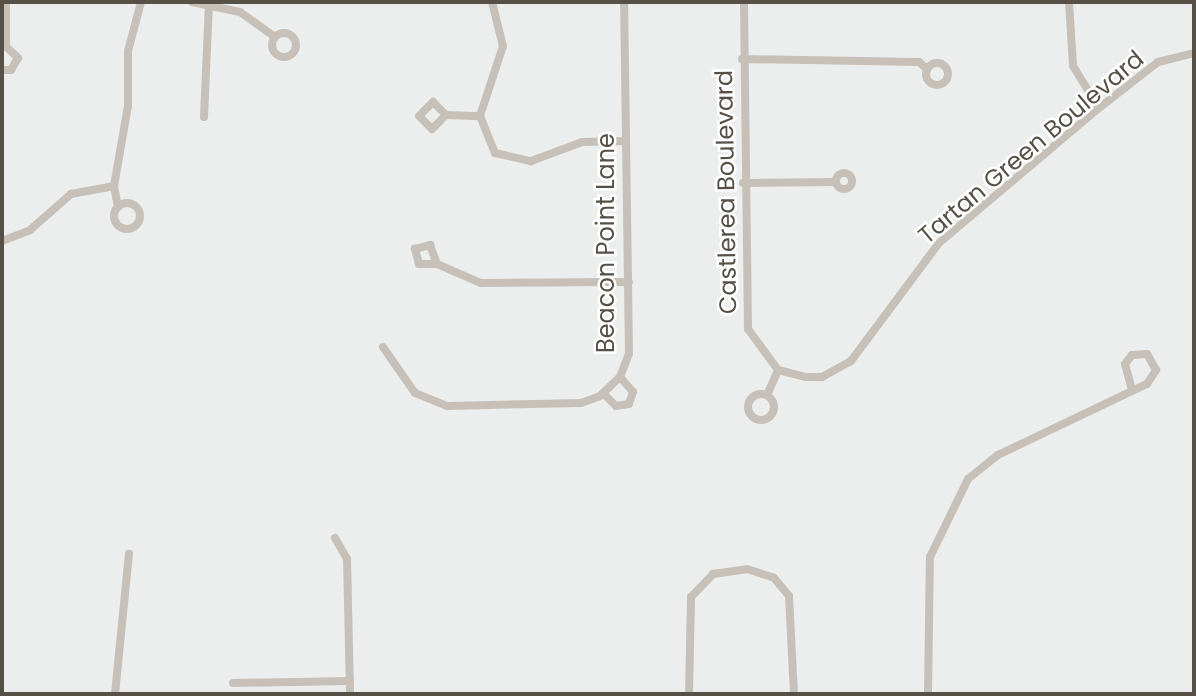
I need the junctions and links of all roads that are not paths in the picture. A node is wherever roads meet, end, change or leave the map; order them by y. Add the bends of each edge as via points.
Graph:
1 (6, 2) edge
2 (141, 2) edge
3 (192, 2) edge
4 (492, 2) edge
5 (624, 2) edge
6 (744, 2) edge
7 (1069, 2) edge
8 (209, 5) edge
9 (275, 37) dead end
10 (4, 43) edge
11 (1194, 53) edge
12 (742, 59) junction
13 (927, 69) dead end
14 (2, 70) edge
15 (1098, 108) junction
16 (446, 115) dead end
17 (480, 116) junction
18 (204, 117) dead end
19 (626, 141) junction
20 (836, 182) dead end
21 (743, 183) junction
22 (114, 186) junction
23 (118, 207) dead end
24 (2, 241) edge
25 (437, 264) dead end
26 (629, 282) junction
27 (383, 347) dead end
28 (778, 370) junction
29 (620, 377) junction
30 (1132, 390) junction
31 (603, 393) junction
32 (767, 395) dead end
33 (335, 538) dead end
34 (129, 554) dead end
35 (350, 681) junction
36 (233, 683) dead end
37 (115, 694) edge
38 (350, 694) edge
39 (689, 694) edge
40 (794, 694) edge
41 (928, 694) edge

1 - 10 street
2 - 22 street via 128,51 128,106
3 - 8 street
4 - 17 street via 503,46
5 - 19 street, Beacon Point Lane
6 - 12 street, Castlerea Boulevard
7 - 15 street via 1073,66
8 - 9 street via 240,12
8 - 18 street
10 - 14 street via 18,58 11,70
11 - 15 street, Tartan Green Boulevard via 1158,62
12 - 13 street via 919,62
12 - 21 street, Castlerea Boulevard
15 - 28 street, Tartan Green Boulevard via 939,243 845,366 822,377
16 - 17 street
17 - 19 street via 486,143 508,160 531,161 582,142
19 - 26 street, Beacon Point Lane
20 - 21 street
21 - 28 street, Castlerea Boulevard via 748,329
22 - 23 street
22 - 24 street via 71,194 30,230
25 - 26 street via 495,284
26 - 29 street, Beacon Point Lane via 629,354
27 - 31 street, Beacon Point Lane via 415,393 447,406 581,403
28 - 32 street
29 - 31 street, Beacon Point Lane
29 - 31 street via 632,392 629,404 616,406
30 - 30 street via 1155,376 1147,354 1132,355 1125,364
30 - 41 street via 998,455 968,479 929,564
33 - 35 street via 347,559
34 - 37 street
35 - 36 street
35 - 38 street
39 - 40 street via 693,593 713,574 747,569 774,578 789,596

